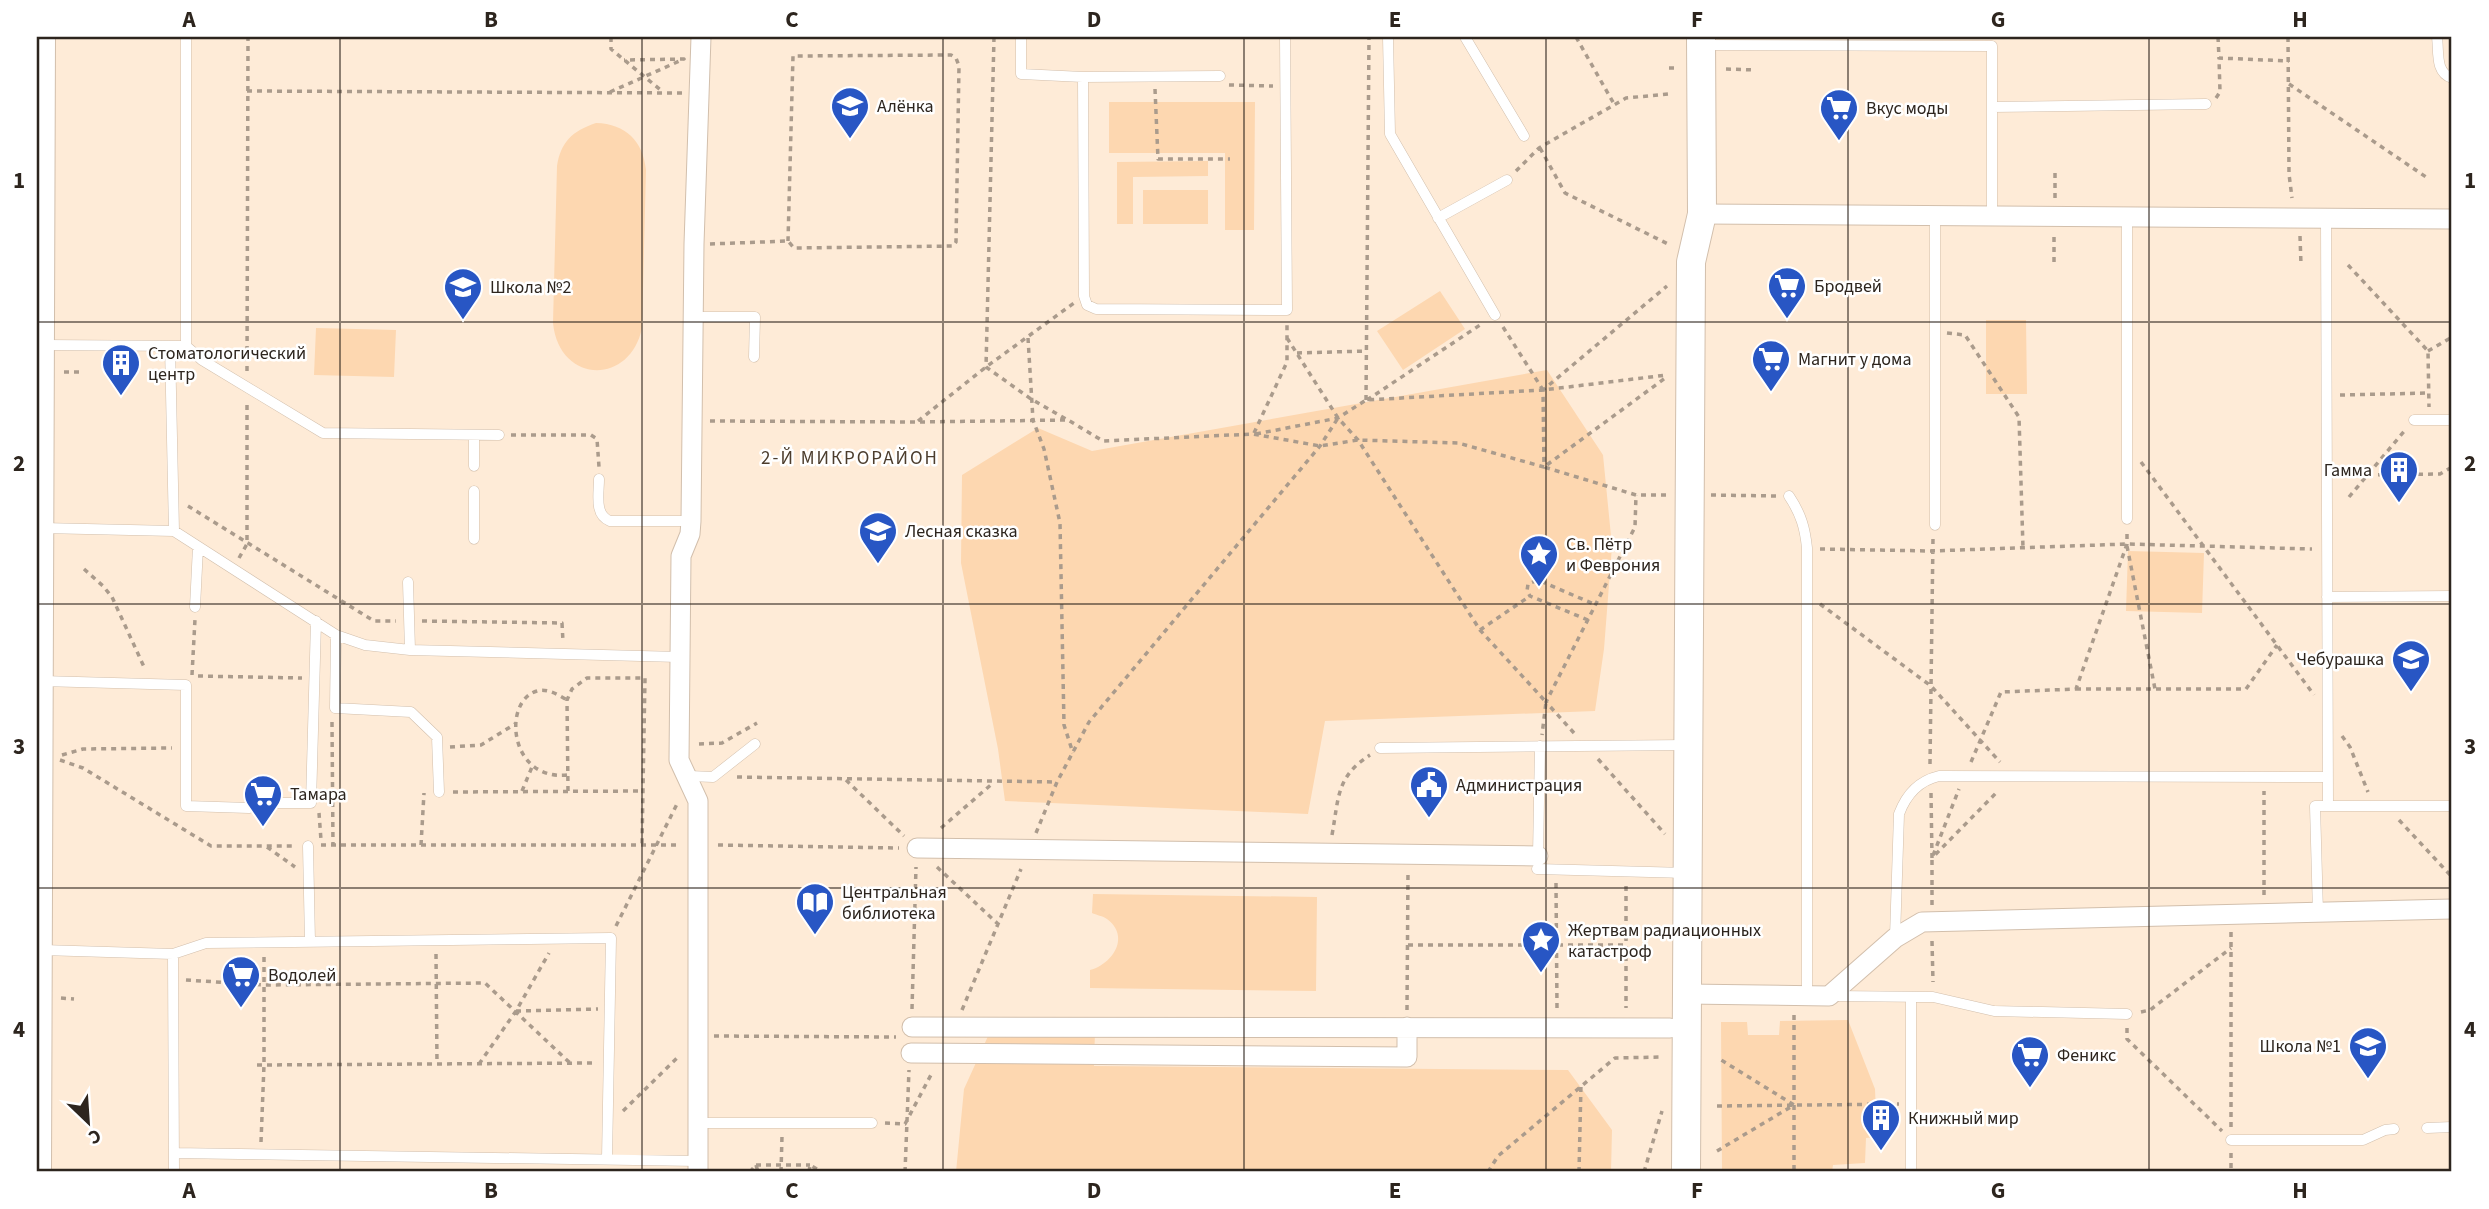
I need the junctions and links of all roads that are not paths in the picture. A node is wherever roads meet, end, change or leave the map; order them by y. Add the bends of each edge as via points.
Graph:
1 (41, 37) edge
2 (186, 37) edge
3 (701, 37) edge
4 (1021, 37) edge
5 (1285, 37) edge
6 (1388, 37) edge
7 (1465, 37) edge
8 (2438, 37) edge
9 (1701, 41) edge
10 (1220, 76) road end
11 (1083, 77) junction
12 (2452, 78) edge
13 (2206, 104) road end
14 (1992, 107) junction
15 (38, 130) edge
16 (1524, 136) road end
17 (1507, 180) road end
18 (1702, 214) junction
19 (1935, 215) junction
20 (1992, 216) junction
21 (2127, 216) junction
22 (1438, 218) junction
23 (2326, 219) junction
24 (2452, 219) edge
25 (1495, 315) road end
26 (693, 317) junction
27 (38, 327) edge
28 (170, 346) junction
29 (186, 346) junction
30 (754, 357) dead end
31 (38, 400) edge
32 (2414, 420) road end
33 (2452, 420) edge
34 (474, 435) junction
35 (499, 435) road end
36 (474, 466) dead end
37 (599, 479) road end
38 (38, 480) edge
39 (474, 491) dead end
40 (1789, 496) road end
41 (2127, 519) road end
42 (691, 521) junction
43 (1935, 525) road end
44 (38, 527) edge
45 (174, 531) junction
46 (474, 539) dead end
47 (198, 547) junction
48 (408, 582) dead end
49 (2452, 596) edge
50 (2327, 597) junction
51 (195, 607) road end
52 (316, 621) junction
53 (336, 635) junction
54 (410, 650) junction
55 (679, 657) junction
56 (37, 680) edge
57 (37, 730) edge
58 (755, 744) dead end
59 (1687, 745) junction
60 (1540, 747) junction
61 (1380, 748) road end
62 (689, 776) junction
63 (2327, 777) junction
64 (439, 792) road end
65 (2328, 806) junction
66 (2452, 806) edge
67 (308, 846) road end
68 (917, 848) road end
69 (1538, 863) junction
70 (1688, 866) junction
71 (2452, 909) edge
72 (2318, 913) junction
73 (1895, 938) junction
74 (310, 942) junction
75 (38, 950) edge
76 (173, 954) junction
77 (1687, 994) junction
78 (1800, 995) junction
79 (1829, 996) junction
80 (1911, 997) junction
81 (2127, 1014) road end
82 (912, 1027) road end
83 (1407, 1027) junction
84 (1670, 1028) dead end
85 (911, 1053) road end
86 (698, 1123) junction
87 (873, 1123) road end
88 (2427, 1128) dead end
89 (2452, 1128) edge
90 (2394, 1129) dead end
91 (2231, 1140) road end
92 (174, 1153) junction
93 (607, 1159) junction
94 (698, 1167) edge
95 (37, 1172) edge
96 (174, 1172) edge
97 (1686, 1172) edge
98 (1912, 1172) edge

1 - 15 street
2 - 29 lane
3 - 26 street
4 - 11 lane via 1021,74
5 - 11 lane via 1287,310 1096,309 1087,305
6 - 22 lane via 1390,134
7 - 16 lane
8 - 12 lane via 2440,68
9 - 14 lane via 1992,46
9 - 18 street
10 - 11 lane
13 - 14 lane
14 - 20 lane
15 - 27 street
17 - 22 lane
18 - 19 street
18 - 59 street via 1691,262
19 - 20 street
19 - 43 lane
20 - 21 street
21 - 23 street
21 - 41 lane
22 - 25 lane
23 - 24 street
23 - 50 lane
26 - 30 lane via 755,317
26 - 42 street
27 - 28 lane
27 - 31 street
28 - 29 lane
28 - 45 lane
29 - 34 lane via 323,433
31 - 38 street
32 - 33 lane
34 - 35 lane
34 - 36 lane
37 - 42 lane via 603,519
38 - 44 street
39 - 46 lane
40 - 78 lane via 1805,526 1807,548
42 - 55 street via 681,556
44 - 45 lane
44 - 56 street
45 - 47 lane
47 - 51 lane
47 - 52 lane
48 - 54 lane
49 - 50 lane
50 - 63 lane
52 - 53 lane
52 - 56 lane via 311,803 264,803 249,808 186,806 187,685
53 - 54 lane via 366,645
53 - 64 lane via 335,708 411,712 437,737
54 - 55 lane
55 - 62 street via 679,760
56 - 57 street
57 - 75 street
58 - 62 lane via 713,777
59 - 60 lane
59 - 70 street
60 - 61 lane
60 - 69 lane
62 - 86 street via 698,801
63 - 65 lane
63 - 73 lane via 1930,778 1905,798 1899,814
65 - 66 lane
65 - 72 lane via 2315,806
67 - 74 lane
68 - 69 street via 1408,855
69 - 70 lane via 1556,870 1626,872
70 - 77 street
71 - 72 street
72 - 73 street via 1922,922
73 - 79 street
74 - 76 lane via 206,943
74 - 93 lane via 611,938
75 - 76 lane
75 - 95 street
76 - 92 lane
77 - 78 street
77 - 97 street
78 - 79 street
79 - 80 lane
80 - 81 lane via 1933,997 1994,1011
80 - 98 lane
82 - 83 street
83 - 84 street
83 - 85 street via 1407,1057
86 - 87 lane
86 - 94 street
88 - 89 lane
90 - 91 lane via 2363,1140
92 - 93 lane
92 - 96 lane
93 - 94 lane

